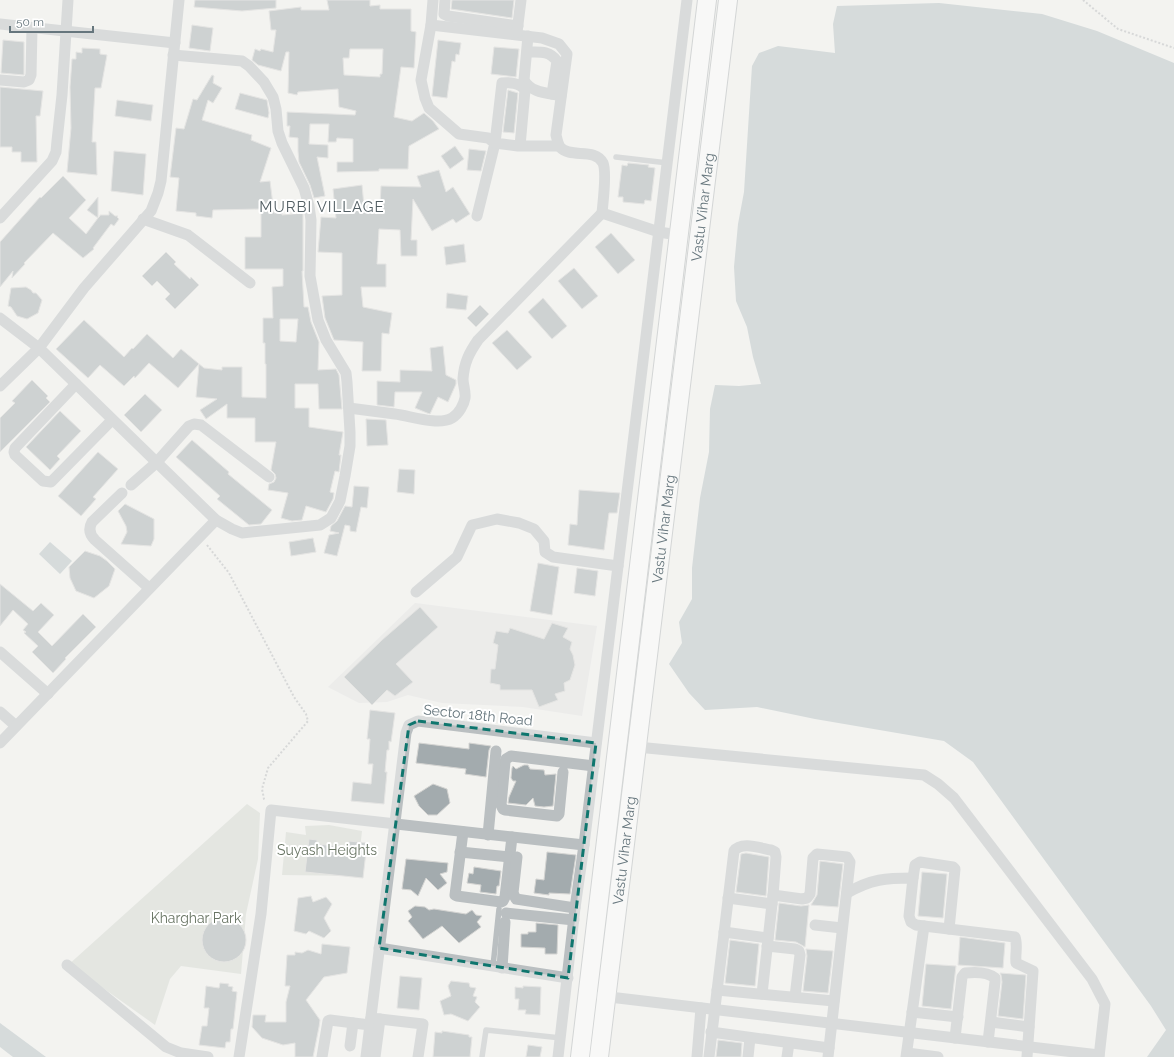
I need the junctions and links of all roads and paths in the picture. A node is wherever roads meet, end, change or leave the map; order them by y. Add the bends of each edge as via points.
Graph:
1 (68, 0) edge
2 (179, 0) edge
3 (432, 0) edge
4 (445, 0) edge
5 (521, 0) edge
6 (687, 0) edge
7 (707, 0) edge
8 (728, 0) edge
9 (1083, 0) edge
10 (0, 24) edge
11 (431, 25) junction
12 (32, 28) junction
13 (517, 30) junction
14 (66, 31) junction
15 (528, 36) junction
16 (175, 43) junction
17 (1174, 48) edge
18 (527, 52) junction
19 (173, 55) junction
20 (0, 80) edge
21 (557, 95) junction
22 (495, 143) junction
23 (520, 146) junction
24 (559, 146) junction
25 (616, 157) dead end
26 (668, 163) junction
27 (602, 213) junction
28 (477, 216) dead end
29 (0, 218) edge
30 (143, 219) junction
31 (659, 232) junction
32 (678, 236) junction
33 (250, 283) dead end
34 (0, 318) edge
35 (39, 348) junction
36 (76, 384) junction
37 (0, 386) edge
38 (349, 408) junction
39 (112, 420) junction
40 (156, 463) junction
41 (269, 477) dead end
42 (131, 485) dead end
43 (122, 493) dead end
44 (216, 520) junction
45 (200, 536) junction
46 (618, 566) junction
47 (149, 588) junction
48 (416, 592) dead end
49 (0, 652) edge
50 (48, 694) junction
51 (0, 712) edge
52 (16, 726) junction
53 (0, 743) edge
54 (596, 744) junction
55 (637, 747) junction
56 (496, 751) dead end
57 (594, 766) junction
58 (563, 772) dead end
59 (271, 810) junction
60 (395, 824) junction
61 (463, 832) junction
62 (488, 834) junction
63 (516, 838) junction
64 (584, 845) junction
65 (460, 852) junction
66 (510, 857) junction
67 (913, 878) junction
68 (846, 893) junction
69 (728, 898) junction
70 (772, 900) junction
71 (575, 908) junction
72 (503, 915) junction
73 (574, 920) junction
74 (815, 925) dead end
75 (924, 926) junction
76 (842, 928) junction
77 (949, 929) junction
78 (724, 932) junction
79 (768, 942) junction
80 (380, 948) junction
81 (67, 966) dead end
82 (498, 967) junction
83 (568, 978) junction
84 (717, 990) junction
85 (587, 994) junction
86 (762, 994) junction
87 (607, 997) junction
88 (795, 998) junction
89 (834, 1001) junction
90 (701, 1008) junction
91 (715, 1010) junction
92 (912, 1012) junction
93 (958, 1017) junction
94 (374, 1020) junction
95 (990, 1022) junction
96 (354, 1023) junction
97 (832, 1024) junction
98 (1029, 1027) junction
99 (711, 1032) junction
100 (909, 1033) junction
101 (560, 1038) junction
102 (750, 1038) junction
103 (955, 1038) junction
104 (789, 1042) junction
105 (988, 1042) junction
106 (350, 1046) dead end
107 (829, 1052) edge
108 (1027, 1052) edge
109 (906, 1055) edge
110 (1099, 1056) edge
111 (208, 1057) edge
112 (239, 1057) edge
113 (322, 1057) edge
114 (366, 1057) edge
115 (375, 1057) edge
116 (418, 1057) edge
117 (482, 1057) edge
118 (558, 1057) edge
119 (580, 1057) edge
120 (599, 1057) edge
121 (697, 1057) edge
122 (709, 1057) edge
123 (748, 1057) edge
124 (788, 1057) edge
125 (938, 1057) edge

1 - 14 street
2 - 16 street
3 - 11 street
4 - 13 street via 444,14 448,16
5 - 13 street
6 - 26 street
7 - 32 main road, Vastu Vihar Marg
8 - 55 main road, Vastu Vihar Marg
9 - 17 path via 1118,29
10 - 12 street
11 - 13 street
11 - 22 street via 421,80 429,108 459,134 488,138
12 - 14 street
12 - 20 street via 29,80
13 - 15 street
14 - 16 street
14 - 29 street via 62,95 56,149 52,161
15 - 18 street
15 - 21 street via 559,44 567,54
16 - 19 street
18 - 21 street via 524,80 527,86
18 - 21 street via 553,55 556,61
19 - 30 street via 161,181 151,211
19 - 38 street via 242,61 264,82 273,97 278,131 304,188 309,206 310,276 318,320 326,340 346,373
21 - 24 street via 556,135
22 - 23 street
22 - 23 street via 502,83 509,82 523,87 524,90
22 - 28 street
23 - 24 street
24 - 27 street via 565,151 596,156 602,162 605,170
25 - 26 lane
26 - 31 street
27 - 31 street
27 - 38 street via 478,340 465,365 465,397 462,408 452,418 429,421
30 - 33 street via 188,235
30 - 35 street via 84,288
31 - 32 street
31 - 46 street
32 - 85 main road, Vastu Vihar Marg
34 - 35 street
35 - 36 street
35 - 37 street
36 - 39 street
36 - 39 street via 15,448 15,455 43,481 51,482
38 - 44 street via 350,446 340,501 331,518 320,525 242,532
39 - 40 street
40 - 41 street via 188,426 194,424 201,425
40 - 42 street
40 - 44 street
43 - 47 street via 92,522 89,530 95,540
44 - 45 street
45 - 47 street
45 - 59 path via 229,573 308,721 268,768 262,789 264,799
46 - 48 street via 553,557 545,552 544,541 534,529 497,519 472,525 457,557
46 - 54 street
47 - 50 street
49 - 50 street
50 - 52 street
51 - 52 street
52 - 53 street
54 - 57 street
54 - 60 street, Sector 18th Road via 418,722 409,725
55 - 87 main road, Vastu Vihar Marg
55 - 110 street via 924,775 938,784 954,798 1092,979 1105,1004
56 - 62 street
57 - 58 street via 508,757 505,762 501,805 503,809 557,816
57 - 64 street
59 - 60 street
59 - 112 street via 261,914
60 - 61 street
60 - 80 street, Sector 18th Road
61 - 62 street
61 - 65 street
62 - 63 street
63 - 64 street
63 - 66 street
63 - 71 street via 516,899
64 - 71 street
65 - 66 street
65 - 66 street via 455,895 501,902 505,897
67 - 68 street via 884,878 860,885
67 - 75 street via 909,916 911,922
67 - 77 street via 915,865 920,862 954,867
68 - 70 street via 849,859 817,854 813,858 810,894 807,898
68 - 76 street
69 - 70 street
69 - 70 street via 734,851 742,846 775,852
69 - 78 street
70 - 79 street
71 - 73 street
72 - 73 street
72 - 82 street
72 - 82 lane
73 - 83 street
74 - 76 street
75 - 77 street
75 - 92 street
76 - 89 street
77 - 98 street via 1015,937 1016,964 1033,971
78 - 79 street
78 - 84 street
79 - 86 street
79 - 88 street via 795,949 800,953
80 - 82 street
80 - 94 street, Sector 18th Road
81 - 111 street via 166,1047 181,1053
82 - 83 street
83 - 101 street
84 - 86 street
84 - 91 street
85 - 87 street
85 - 119 main road, Vastu Vihar Marg
86 - 88 street
87 - 90 street
87 - 120 main road, Vastu Vihar Marg
88 - 89 street
89 - 97 street
90 - 91 street
90 - 121 street
91 - 97 street
91 - 99 street
92 - 93 street
92 - 100 street
93 - 95 street via 962,977 965,973 991,975 995,982
93 - 103 street
94 - 96 street
94 - 114 street, Sector 18th Road
94 - 115 street
94 - 116 street via 423,1024
95 - 98 street
95 - 105 street
96 - 106 street
96 - 113 street via 330,1020 328,1022
97 - 100 street
97 - 107 street
98 - 108 street
99 - 102 street
99 - 122 street
100 - 103 street
100 - 109 street
101 - 117 lane via 486,1030
101 - 118 street
102 - 104 street
102 - 123 street
103 - 105 street
104 - 107 street
104 - 124 street
105 - 108 street
108 - 110 street
109 - 125 street

